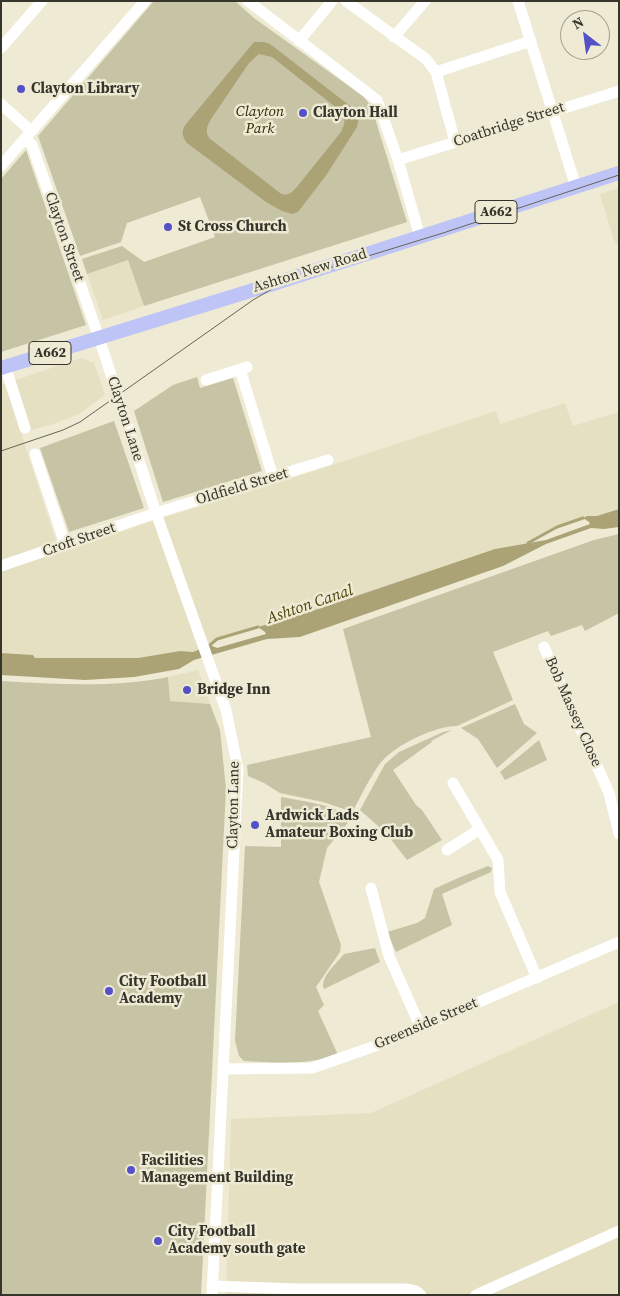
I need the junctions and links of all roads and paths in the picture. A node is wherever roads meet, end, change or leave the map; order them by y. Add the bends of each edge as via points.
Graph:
1 (42, 1) edge
2 (145, 1) edge
3 (248, 1) edge
4 (332, 1) edge
5 (346, 1) edge
6 (425, 1) edge
7 (518, 1) edge
8 (394, 37) junction
9 (299, 41) junction
10 (531, 41) junction
11 (1, 48) edge
12 (436, 72) junction
13 (619, 91) edge
14 (1, 104) edge
15 (553, 111) junction
16 (28, 135) junction
17 (455, 142) junction
18 (398, 160) junction
19 (1, 166) edge
20 (619, 173) edge
21 (576, 187) junction
22 (420, 237) junction
23 (99, 338) junction
24 (3, 367) edge
25 (206, 380) dead end
26 (25, 428) dead end
27 (34, 454) dead end
28 (328, 460) dead end
29 (273, 477) junction
30 (156, 513) junction
31 (65, 544) junction
32 (1, 566) edge
33 (544, 647) dead end
34 (453, 783) dead end
35 (480, 829) junction
36 (619, 834) edge
37 (447, 850) dead end
38 (371, 888) dead end
39 (619, 942) edge
40 (537, 978) junction
41 (420, 1026) junction
42 (224, 1068) junction
43 (619, 1231) edge
44 (212, 1290) edge
45 (372, 1291) edge
46 (421, 1295) edge
47 (476, 1295) edge

1 - 11 street
2 - 16 street
3 - 9 street
4 - 9 street
5 - 8 street
6 - 8 street
7 - 10 street
8 - 12 street via 426,59
9 - 18 street via 377,100
10 - 12 street
10 - 15 street
12 - 17 street
13 - 15 street, Coatbridge Street
14 - 16 street, Clayton Street
15 - 17 street, Coatbridge Street
15 - 21 street
16 - 19 street
16 - 23 street, Clayton Street
17 - 18 street, Coatbridge Street
18 - 22 street
20 - 21 main road, Ashton New Road / A662
21 - 22 main road, Ashton New Road / A662
22 - 23 main road, Ashton New Road / A662
23 - 24 main road, Ashton New Road / A662
23 - 30 street, Clayton Lane
24 - 26 street
25 - 29 street via 243,368
27 - 31 street
28 - 29 street, Oldfield Street
29 - 30 street, Oldfield Street
30 - 31 street, Croft Street
30 - 42 street, Clayton Lane via 226,710 238,769
31 - 32 street, Croft Street
33 - 36 street, Bob Massey Close via 609,792
34 - 35 street
35 - 37 street
35 - 40 street via 498,860 500,892
38 - 41 street via 389,956
39 - 40 street, Greenside Street
40 - 41 street, Greenside Street
41 - 42 street, Greenside Street via 381,1044 312,1068
42 - 44 street, Clayton Lane
43 - 47 street
44 - 45 street
45 - 46 street via 405,1289

